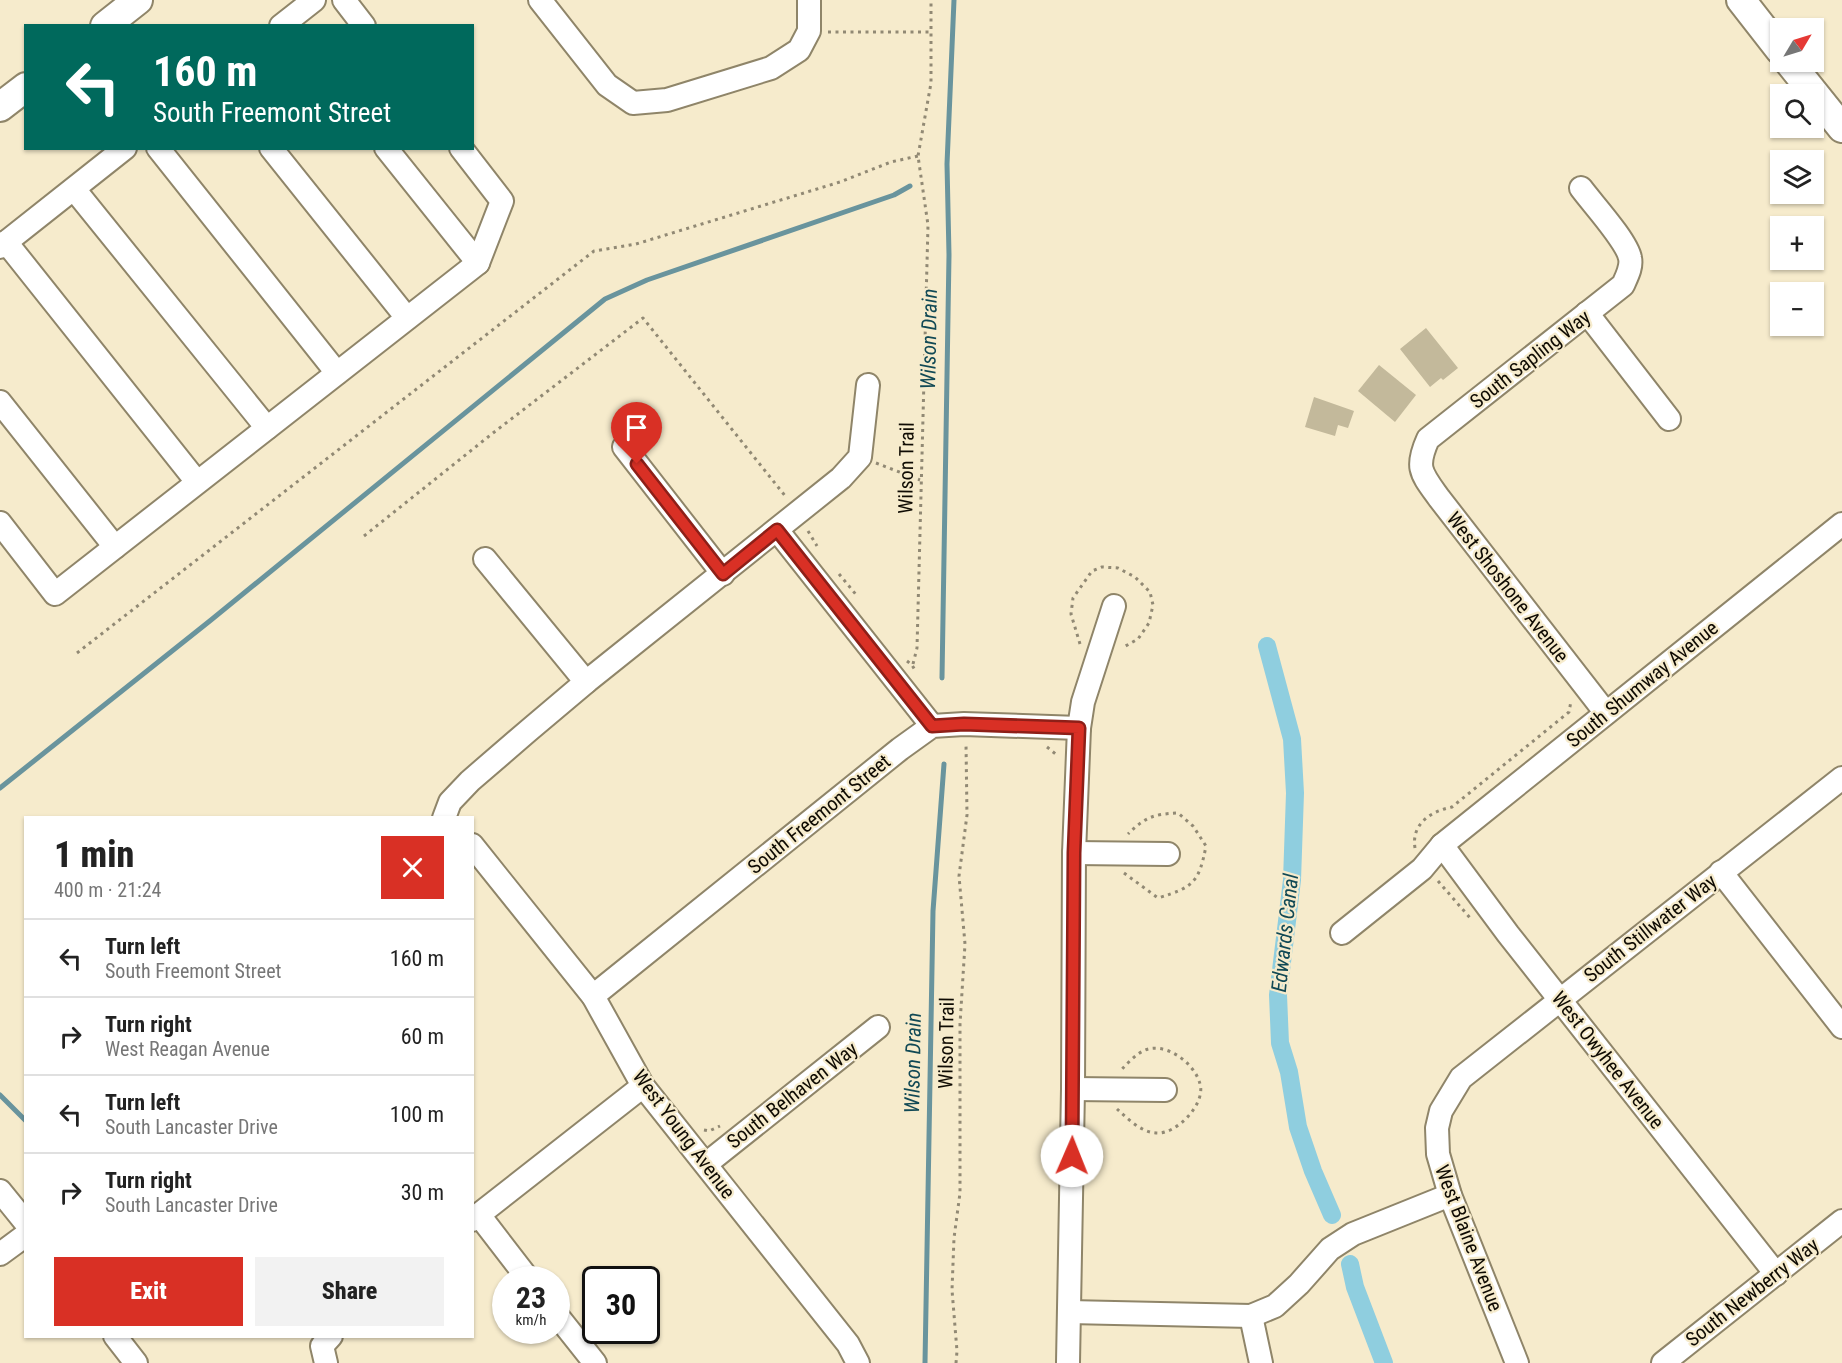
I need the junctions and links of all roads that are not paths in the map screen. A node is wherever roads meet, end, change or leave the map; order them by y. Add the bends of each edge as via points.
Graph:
1 (138, 0) edge
2 (314, 0) edge
3 (344, 0) edge
4 (540, 0) edge
5 (809, 0) edge
6 (1741, 0) edge
7 (108, 24) edge
8 (285, 24) edge
9 (362, 24) edge
10 (1770, 37) edge
11 (1798, 72) edge
12 (24, 89) edge
13 (0, 107) edge
14 (1842, 128) edge
15 (123, 150) edge
16 (160, 150) edge
17 (273, 150) edge
18 (388, 150) edge
19 (463, 150) edge
20 (1581, 188) dead end
21 (74, 189) junction
22 (3, 245) edge
23 (478, 263) junction
24 (1587, 314) junction
25 (407, 318) junction
26 (337, 373) junction
27 (868, 385) dead end
28 (0, 402) edge
29 (1669, 419) dead end
30 (267, 428) junction
31 (624, 447) dead end
32 (1421, 456) joint
33 (197, 482) junction
34 (0, 523) edge
35 (1842, 524) edge
36 (777, 530) junction
37 (115, 547) junction
38 (485, 559) dead end
39 (723, 574) junction
40 (1114, 606) dead end
41 (586, 682) junction
42 (1606, 713) junction
43 (932, 726) junction
44 (1079, 728) junction
45 (1842, 778) edge
46 (445, 816) edge
47 (1442, 845) junction
48 (474, 847) edge
49 (1074, 853) junction
50 (1168, 854) dead end
51 (1721, 872) junction
52 (1342, 933) dead end
53 (593, 996) junction
54 (1559, 999) junction
55 (878, 1027) dead end
56 (1842, 1027) edge
57 (643, 1086) junction
58 (1073, 1089) junction
59 (1165, 1090) dead end
60 (1441, 1111) joint
61 (706, 1164) junction
62 (0, 1191) edge
63 (1450, 1195) junction
64 (476, 1218) edge
65 (24, 1221) edge
66 (1842, 1221) edge
67 (24, 1236) edge
68 (0, 1254) edge
69 (517, 1266) edge
70 (1776, 1274) junction
71 (1069, 1312) junction
72 (1251, 1316) junction
73 (570, 1332) edge
74 (117, 1338) edge
75 (136, 1363) edge
76 (595, 1363) edge
77 (858, 1363) edge
78 (1068, 1363) edge
79 (1262, 1363) edge
80 (1517, 1363) edge
81 (1662, 1363) edge

1 - 7 main road
2 - 8 street
3 - 9 street
4 - 5 street via 607,85 633,103 667,100 771,68 799,50 809,32
6 - 10 main road
11 - 14 main road
12 - 13 main road
15 - 21 street
16 - 26 street
17 - 25 street
18 - 23 street
19 - 23 street via 502,201
20 - 24 street, South Sapling Way via 1630,257 1623,285
21 - 22 street
21 - 30 street
22 - 33 street
23 - 25 street
24 - 29 street
24 - 32 street, South Sapling Way via 1428,439
25 - 26 street
26 - 30 street
27 - 36 street via 860,457 842,478
28 - 37 street
30 - 33 street
31 - 39 street
32 - 42 street, West Shoshone Avenue via 1421,472 1434,492
33 - 37 street
34 - 37 street via 55,594
35 - 42 street, South Shumway Avenue
36 - 39 street
36 - 43 street via 904,668
38 - 41 street
39 - 41 street
40 - 44 street via 1083,702
41 - 46 street via 470,781 450,802
42 - 47 street, South Shumway Avenue
43 - 44 street
43 - 53 street, South Freemont Street
44 - 49 street
45 - 51 street, South Stillwater Way
47 - 52 street, South Shumway Avenue via 1422,869
47 - 54 street, West Owyhee Avenue
48 - 53 street, West Young Avenue
49 - 50 street
49 - 58 street
51 - 54 street, South Stillwater Way
51 - 56 street
53 - 57 street, West Young Avenue
54 - 60 street, South Stillwater Way via 1461,1078
54 - 70 street, West Owyhee Avenue
55 - 61 street, South Belhaven Way
57 - 61 street, West Young Avenue
57 - 64 street
58 - 59 street
58 - 71 street
60 - 63 street, West Blaine Avenue via 1438,1154
61 - 77 street, West Young Avenue via 848,1344
62 - 65 street
63 - 72 street via 1353,1234 1330,1249 1275,1306
63 - 80 street, West Blaine Avenue
64 - 69 street
66 - 70 street, South Newberry Way
67 - 68 street
70 - 81 street, South Newberry Way
71 - 72 street
71 - 78 street
72 - 79 street
73 - 76 street
74 - 75 street

